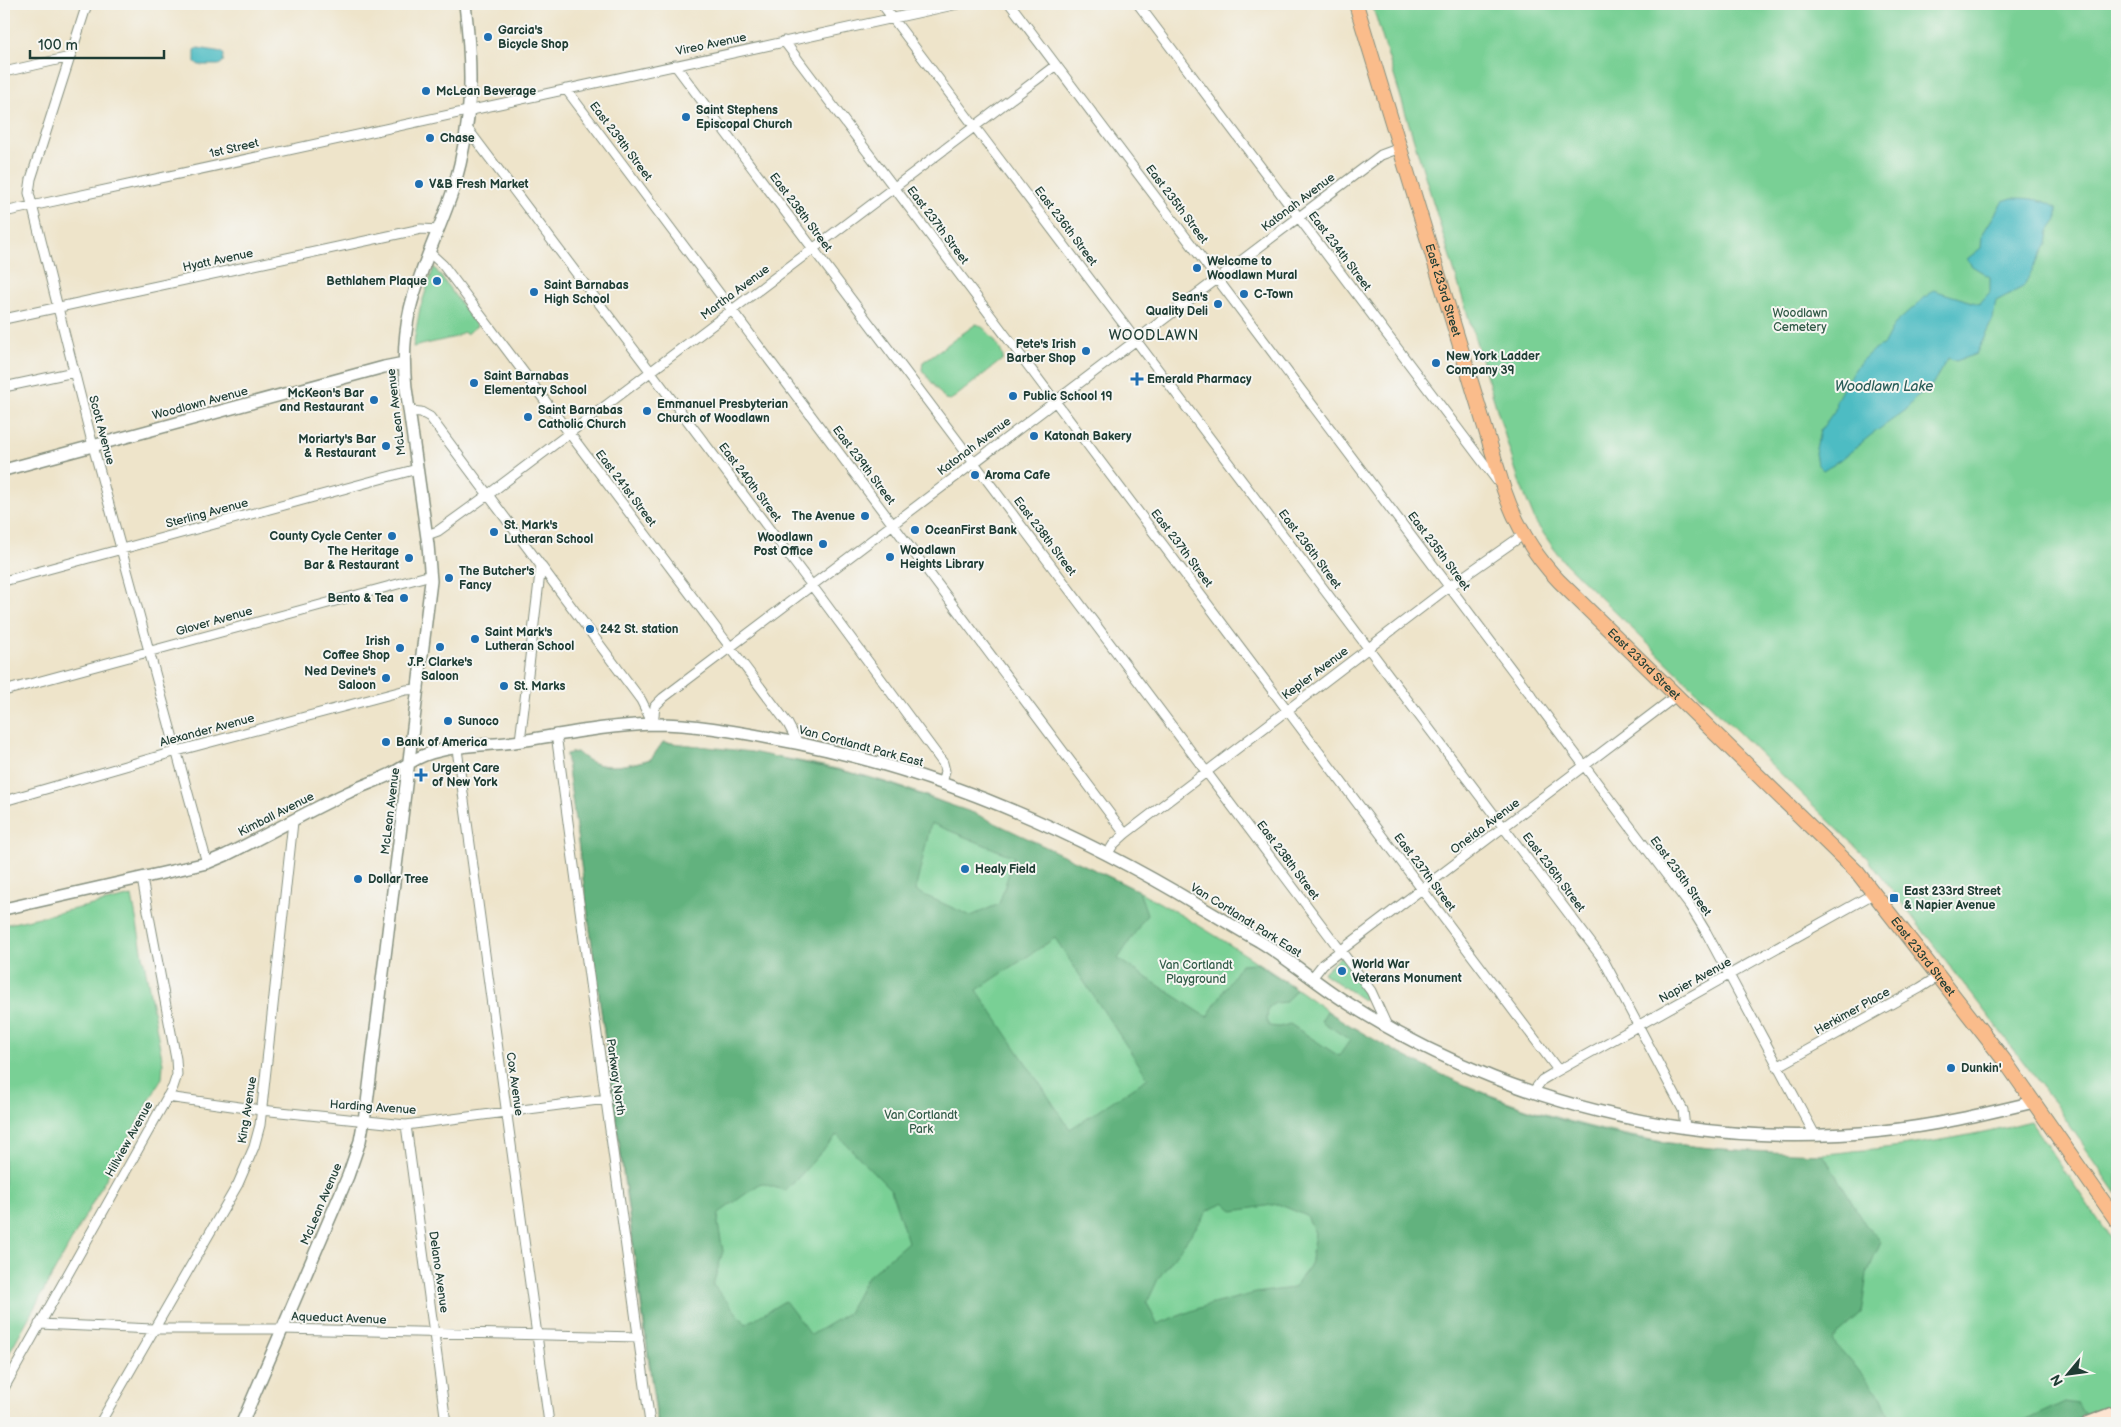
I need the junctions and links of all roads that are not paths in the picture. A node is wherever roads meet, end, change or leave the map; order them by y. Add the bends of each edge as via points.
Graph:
1 (87, 4) edge
2 (465, 4) edge
3 (882, 4) edge
4 (958, 4) edge
5 (1010, 4) edge
6 (1138, 4) edge
7 (1356, 4) edge
8 (893, 18) junction
9 (784, 41) junction
10 (70, 57) junction
11 (675, 65) junction
12 (1056, 65) junction
13 (4, 72) edge
14 (566, 89) junction
15 (469, 109) junction
16 (975, 126) junction
17 (466, 128) junction
18 (1400, 148) junction
19 (894, 187) junction
20 (31, 206) junction
21 (4, 212) edge
22 (1299, 217) junction
23 (439, 230) junction
24 (813, 249) junction
25 (430, 253) junction
26 (1218, 278) junction
27 (57, 307) junction
28 (732, 310) junction
29 (4, 319) edge
30 (1136, 339) junction
31 (404, 364) junction
32 (650, 371) junction
33 (74, 372) junction
34 (4, 387) edge
35 (1055, 401) junction
36 (409, 411) junction
37 (569, 432) junction
38 (93, 446) junction
39 (974, 462) junction
40 (417, 468) junction
41 (4, 470) edge
42 (1504, 490) junction
43 (489, 494) junction
44 (893, 524) junction
45 (427, 535) junction
46 (1523, 535) junction
47 (122, 549) junction
48 (541, 565) junction
49 (431, 575) junction
50 (4, 581) edge
51 (812, 585) junction
52 (1450, 586) junction
53 (730, 648) junction
54 (1369, 648) junction
55 (150, 652) junction
56 (419, 690) junction
57 (4, 691) edge
58 (1676, 696) junction
59 (1288, 709) junction
60 (653, 724) junction
61 (556, 734) junction
62 (520, 741) junction
63 (798, 743) junction
64 (457, 749) junction
65 (176, 751) junction
66 (409, 763) junction
67 (1584, 767) junction
68 (1206, 772) junction
69 (942, 784) junction
70 (4, 801) edge
71 (293, 822) junction
72 (1504, 827) junction
73 (1125, 834) junction
74 (1107, 855) junction
75 (207, 863) junction
76 (142, 879) junction
77 (1422, 890) junction
78 (1873, 894) junction
79 (4, 909) edge
80 (1340, 951) junction
81 (1729, 975) junction
82 (1939, 976) junction
83 (1312, 978) junction
84 (1386, 1026) junction
85 (1638, 1026) junction
86 (1777, 1067) junction
87 (1558, 1070) junction
88 (1532, 1092) junction
89 (167, 1097) junction
90 (606, 1099) junction
91 (2034, 1102) junction
92 (261, 1110) junction
93 (506, 1112) junction
94 (365, 1120) junction
95 (406, 1124) junction
96 (1685, 1128) junction
97 (1815, 1135) junction
98 (2117, 1221) edge
99 (39, 1324) junction
100 (153, 1329) junction
101 (282, 1329) junction
102 (434, 1333) junction
103 (536, 1336) junction
104 (639, 1337) junction
105 (4, 1388) edge
106 (2117, 1412) edge
107 (100, 1423) edge
108 (242, 1423) edge
109 (446, 1423) edge
110 (549, 1423) edge
111 (650, 1423) edge
112 (2088, 1423) edge

1 - 10 street, Scott Avenue
2 - 15 street, McLean Avenue via 471,66
3 - 8 street, East 236th Street
4 - 8 street, Vireo Avenue
5 - 12 street, East 235th Street
6 - 22 street, East 234th Street
7 - 18 main road, East 233rd Street
8 - 9 street, Vireo Avenue
8 - 16 street, East 236th Street
9 - 11 street, Vireo Avenue
9 - 19 street, East 237th Street
10 - 13 street
10 - 20 street, Scott Avenue via 31,179 28,193
11 - 14 street, Vireo Avenue
11 - 24 street, East 238th Street
12 - 16 street, Martha Avenue
12 - 26 street, East 235th Street
14 - 15 street, Vireo Avenue
14 - 28 street, East 239th Street
15 - 17 street, McLean Avenue
15 - 20 street, 1st Street
16 - 19 street, Martha Avenue
16 - 30 street, East 236th Street
17 - 23 street, McLean Avenue via 454,186
17 - 32 street, East 240th Street
18 - 22 street, Katonah Avenue via 1382,155
18 - 42 main road, East 233rd Street
19 - 24 street, Martha Avenue
19 - 35 street, East 237th Street
20 - 21 street, 1st Street
20 - 27 street, Scott Avenue
22 - 26 street, Katonah Avenue
22 - 42 street, East 234th Street
23 - 25 street, McLean Avenue
23 - 27 street, Hyatt Avenue via 421,229
24 - 28 street, Martha Avenue
24 - 39 street, East 238th Street
25 - 31 street, McLean Avenue via 410,309
25 - 37 street, East 241st Street via 443,265
26 - 30 street, Katonah Avenue
26 - 52 street, East 235th Street
27 - 29 street, Hyatt Avenue
27 - 33 street, Scott Avenue
28 - 32 street, Martha Avenue
28 - 44 street, East 239th Street
30 - 35 street, Katonah Avenue
30 - 54 street, East 236th Street
31 - 36 street, McLean Avenue
31 - 38 street, Woodlawn Avenue
32 - 37 street, Martha Avenue
32 - 51 street, East 240th Street
33 - 34 street
33 - 38 street, Scott Avenue
35 - 39 street, Katonah Avenue
35 - 59 street, East 237th Street
36 - 40 street, McLean Avenue
36 - 43 street via 430,417
37 - 43 street, Martha Avenue
37 - 53 street, East 241st Street
38 - 41 street, Woodlawn Avenue
38 - 47 street, Scott Avenue
39 - 44 street, Katonah Avenue
39 - 68 street, East 238th Street
40 - 45 street, McLean Avenue
40 - 47 street, Sterling Avenue
42 - 46 main road, East 233rd Street
43 - 45 street, Martha Avenue via 438,531
43 - 48 street
44 - 51 street, Katonah Avenue
44 - 73 street, East 239th Street
45 - 49 street, McLean Avenue
46 - 52 street, Kepler Avenue
46 - 58 main road, East 233rd Street via 1548,570
47 - 50 street, Sterling Avenue
47 - 55 street, Scott Avenue
48 - 60 street via 644,704
48 - 62 street
49 - 55 street, Glover Avenue
49 - 56 street, McLean Avenue
51 - 53 street, Katonah Avenue
51 - 69 street, East 240th Street via 943,762
52 - 54 street, Kepler Avenue
52 - 67 street, East 235th Street
53 - 60 street, Katonah Avenue via 657,703
53 - 63 street, East 241st Street via 788,724
54 - 59 street, Kepler Avenue
54 - 72 street, East 236th Street
55 - 57 street, Glover Avenue
55 - 65 street, Scott Avenue
56 - 65 street, Alexander Avenue via 406,690
56 - 66 street, McLean Avenue
58 - 67 street, Oneida Avenue
58 - 78 main road, East 233rd Street via 1847,862
59 - 68 street, Kepler Avenue
59 - 77 street, East 237th Street
60 - 61 street, Van Cortlandt Park East
60 - 63 street, Van Cortlandt Park East via 721,730
61 - 62 street, Kimball Avenue
61 - 90 street, Parkway North
62 - 64 street, Kimball Avenue
63 - 69 street, Van Cortlandt Park East via 882,764
64 - 66 street, Kimball Avenue via 422,756
64 - 93 street, Cox Avenue
65 - 70 street, Alexander Avenue
65 - 75 street, Scott Avenue
66 - 71 street, Kimball Avenue
66 - 94 street, McLean Avenue
67 - 72 street, Oneida Avenue
67 - 81 street, East 235th Street via 1690,906
68 - 73 street, Kepler Avenue
68 - 80 street, East 238th Street
69 - 74 street, Van Cortlandt Park East via 1041,823
71 - 75 street, Kimball Avenue
71 - 92 street, King Avenue
72 - 77 street, Oneida Avenue
72 - 85 street, East 236th Street via 1604,959
73 - 74 street
74 - 83 street, Van Cortlandt Park East via 1259,942
75 - 76 street, Kimball Avenue
76 - 79 street, Kimball Avenue
76 - 89 street, Hillview Avenue via 176,1059 177,1075
77 - 80 street, Oneida Avenue
77 - 87 street, East 237th Street
78 - 81 street, Napier Avenue
78 - 82 main road, East 233rd Street
80 - 83 street, Oneida Avenue
80 - 84 street, East 238th Street via 1374,995
81 - 85 street, Napier Avenue
81 - 86 street, East 235th Street
82 - 86 street, Herkimer Place
82 - 91 main road, East 233rd Street
83 - 84 street, Van Cortlandt Park East
84 - 88 street, Van Cortlandt Park East via 1450,1059
85 - 87 street, Napier Avenue
85 - 96 street, East 236th Street via 1683,1110
86 - 97 street, East 235th Street
87 - 88 street, Napier Avenue via 1542,1080
88 - 96 street, Van Cortlandt Park East via 1597,1111
89 - 92 street, Harding Avenue
89 - 99 street, Hillview Avenue
90 - 93 street, Harding Avenue
90 - 104 street, Parkway North
91 - 97 street, Van Cortlandt Park East via 1922,1126
91 - 98 main road, East 233rd Street
92 - 94 street, Harding Avenue
92 - 100 street, King Avenue via 254,1147 238,1184
93 - 95 street, Harding Avenue
93 - 103 street, Cox Avenue
94 - 95 street, Harding Avenue
94 - 101 street, McLean Avenue via 348,1176
95 - 102 street, Delano Avenue
96 - 97 street, Van Cortlandt Park East
99 - 100 street, Aqueduct Avenue
99 - 105 street, Hillview Avenue
100 - 101 street, Aqueduct Avenue
100 - 107 street, King Avenue
101 - 102 street, Aqueduct Avenue
101 - 108 street, McLean Avenue
102 - 103 street, Aqueduct Avenue
102 - 109 street, Delano Avenue
103 - 104 street, Aqueduct Avenue
103 - 110 street, Cox Avenue
104 - 111 street, Parkway North
106 - 112 main road

